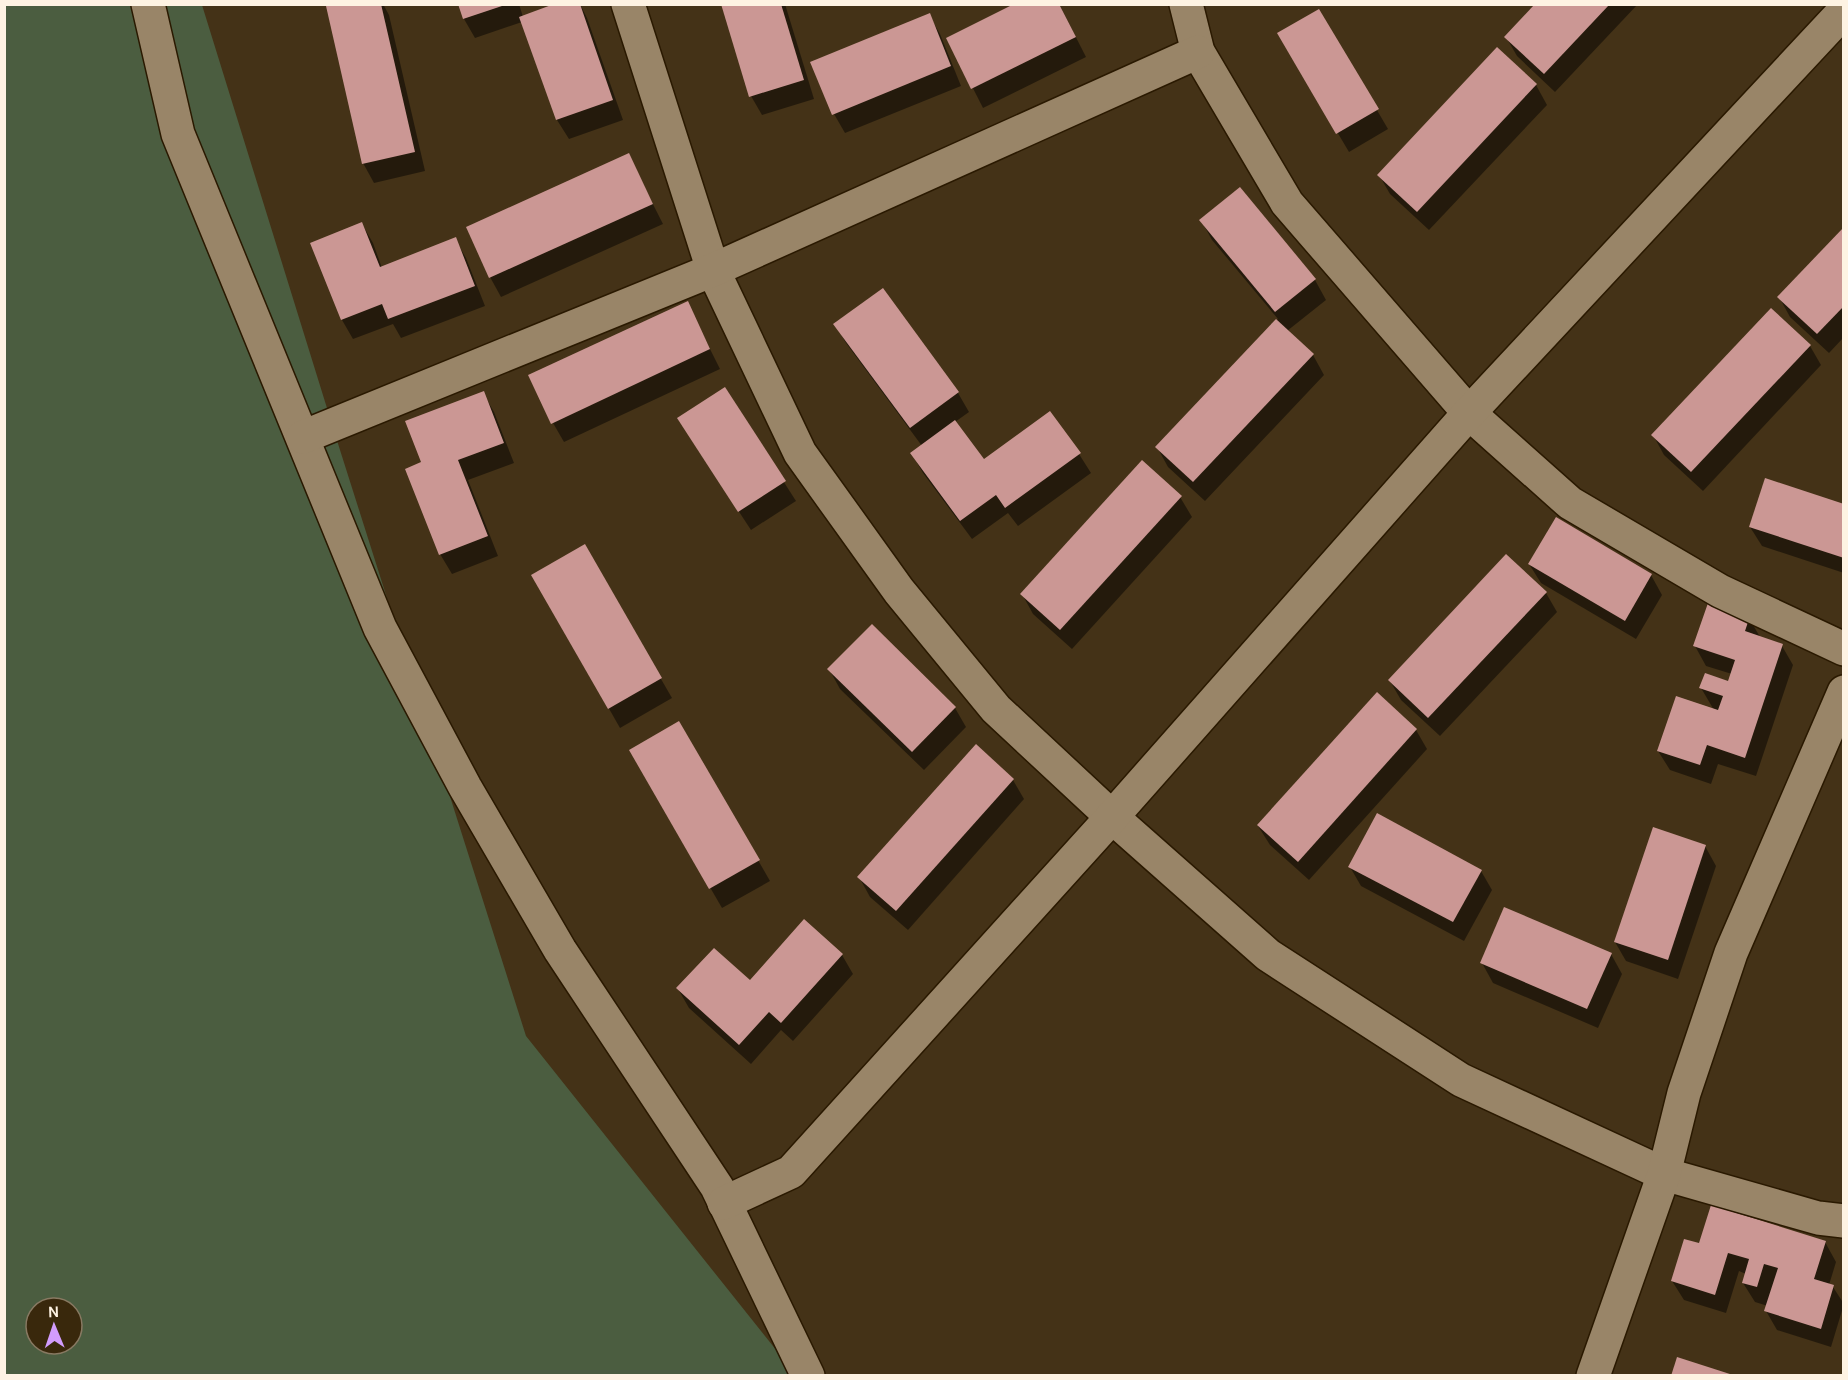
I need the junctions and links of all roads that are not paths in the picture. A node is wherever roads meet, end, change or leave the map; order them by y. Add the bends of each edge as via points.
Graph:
1 (148, 4) edge
2 (628, 4) edge
3 (1186, 4) edge
4 (1844, 11) edge
5 (1198, 52) junction
6 (713, 270) junction
7 (1469, 413) junction
8 (303, 437) junction
9 (1844, 649) edge
10 (1844, 692) edge
11 (1112, 817) junction
12 (1664, 1174) junction
13 (724, 1203) junction
14 (1844, 1221) edge
15 (808, 1376) edge
16 (1593, 1376) edge

1 - 8 street via 178,134
2 - 6 street
3 - 5 street
4 - 7 street
5 - 6 street
5 - 7 street via 1287,203
6 - 8 street
6 - 11 street via 800,453 899,591 996,709
7 - 9 street via 1570,503 1720,591
7 - 11 street
8 - 13 street via 380,628 465,787 560,950
10 - 12 street via 1731,953 1683,1093
11 - 12 street via 1268,955 1451,1074
11 - 13 street via 791,1172
12 - 14 street via 1818,1218
12 - 16 street
13 - 15 street

